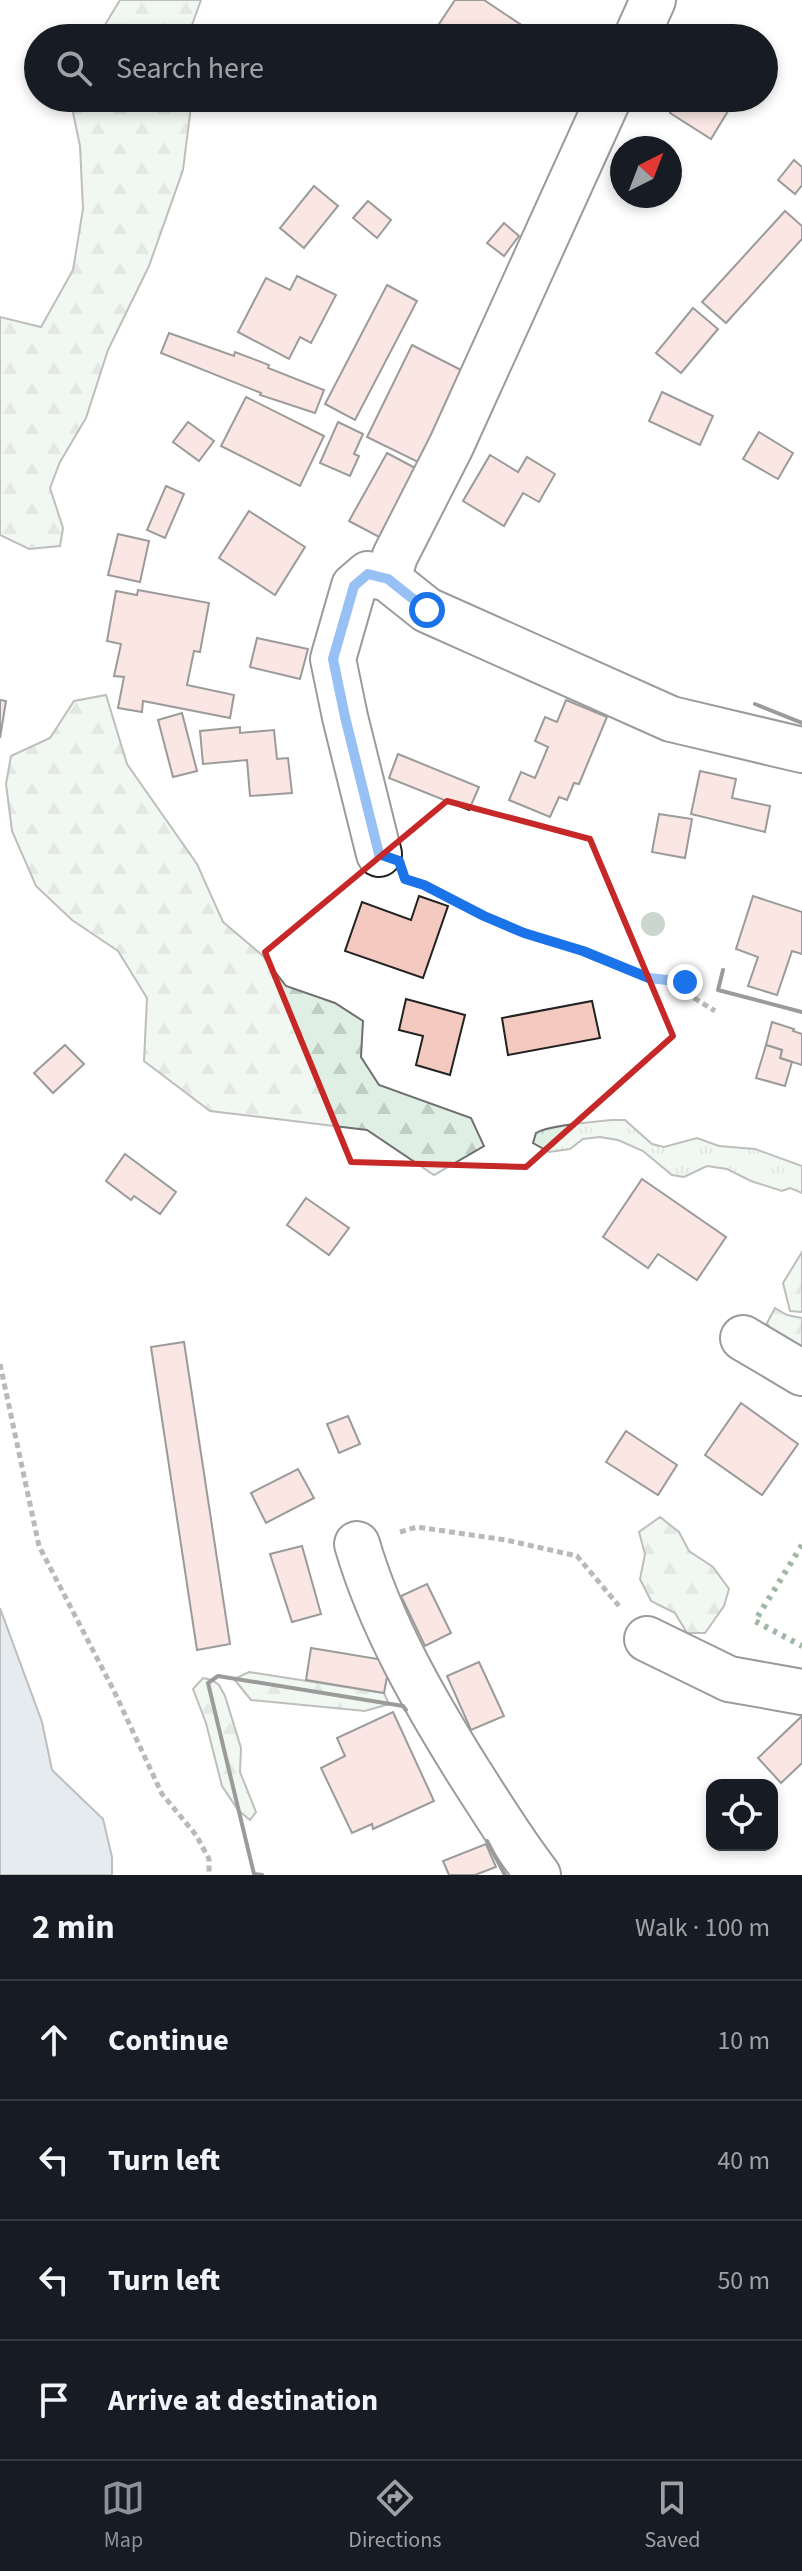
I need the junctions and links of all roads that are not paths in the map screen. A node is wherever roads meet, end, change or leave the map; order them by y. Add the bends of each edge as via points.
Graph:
1 (653, 0) edge
2 (642, 24) edge
3 (603, 112) edge
4 (388, 579) junction
5 (802, 750) edge
6 (379, 854) road end
7 (743, 1338) dead end
8 (802, 1373) edge
9 (357, 1544) road end
10 (647, 1639) road end
11 (802, 1692) edge
12 (538, 1875) edge

1 - 2 street
3 - 4 street
4 - 5 street via 427,610 671,719
4 - 6 street via 368,574 354,586 333,659
7 - 8 street
9 - 12 street via 368,1581 428,1708
10 - 11 street via 729,1679

